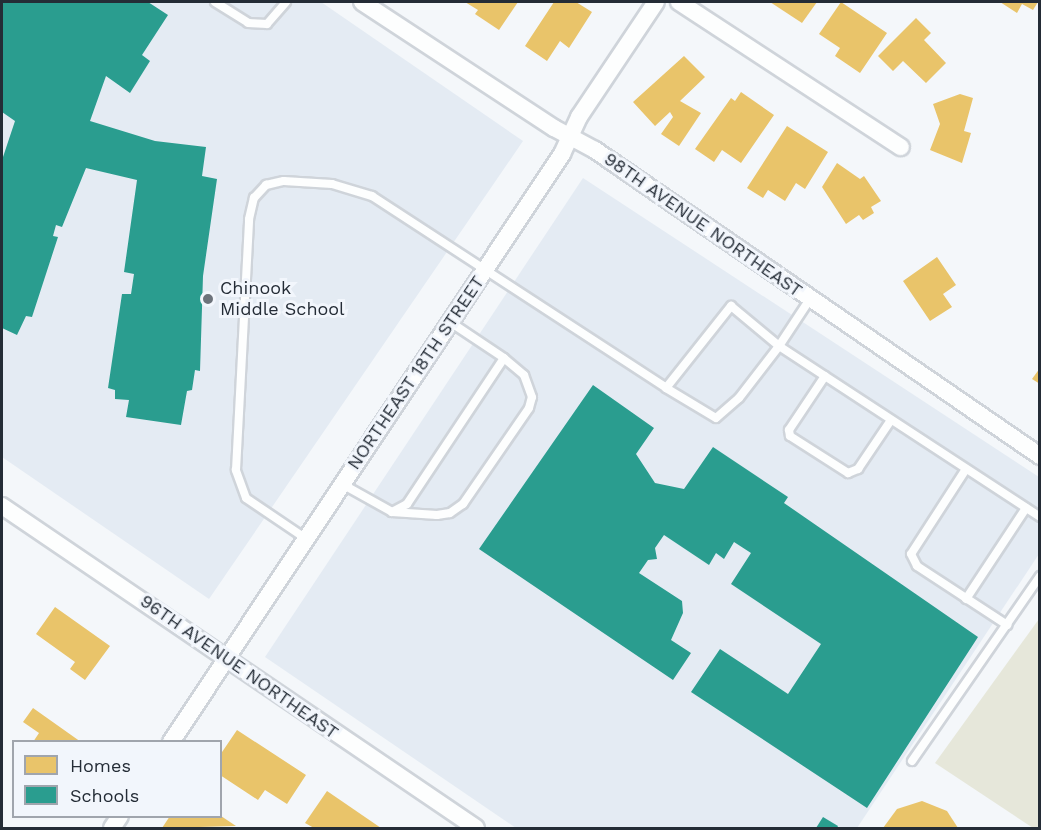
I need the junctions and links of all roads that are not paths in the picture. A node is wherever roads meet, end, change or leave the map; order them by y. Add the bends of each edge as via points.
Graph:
1 (215, 2) edge
2 (286, 2) edge
3 (362, 2) edge
4 (656, 2) edge
5 (679, 2) edge
6 (570, 137) junction
7 (901, 147) dead end
8 (485, 268) junction
9 (810, 299) junction
10 (449, 322) junction
11 (779, 346) junction
12 (504, 358) junction
13 (825, 376) junction
14 (666, 388) junction
15 (891, 420) junction
16 (1040, 456) edge
17 (966, 469) junction
18 (341, 484) junction
19 (2, 506) edge
20 (1026, 508) junction
21 (392, 512) junction
22 (1040, 517) edge
23 (305, 538) junction
24 (1040, 576) edge
25 (966, 599) junction
26 (1007, 625) junction
27 (227, 658) junction
28 (172, 740) edge
29 (912, 761) dead end
30 (476, 828) edge

1 - 2 lane via 248,23 267,24
3 - 6 street, 98TH AVENUE NORTHEAST
4 - 6 street, NORTHEAST 18TH STREET via 579,117
5 - 7 street
6 - 8 street, NORTHEAST 18TH STREET
6 - 9 street, 98TH AVENUE NORTHEAST
8 - 10 street, NORTHEAST 18TH STREET
8 - 14 lane
8 - 23 lane via 372,196 332,184 285,181 266,185 254,198 249,219 236,470 246,498
9 - 11 lane
9 - 16 street, 98TH AVENUE NORTHEAST
10 - 12 lane
10 - 18 street, NORTHEAST 18TH STREET
11 - 13 lane
11 - 14 lane via 739,398 716,418
11 - 14 lane via 731,306
12 - 21 lane via 407,504
12 - 21 lane via 524,375 532,397 529,408 464,504 450,513 437,515
13 - 15 lane
13 - 15 lane via 789,430 790,436 848,473 858,469
15 - 17 lane
17 - 20 lane
17 - 25 lane via 911,554 917,566
18 - 21 lane
18 - 23 street, NORTHEAST 18TH STREET
19 - 27 street, 96TH AVENUE NORTHEAST
20 - 22 lane
20 - 25 lane
23 - 27 street, NORTHEAST 18TH STREET
24 - 26 lane
25 - 26 lane
26 - 29 lane
27 - 28 street, NORTHEAST 18TH STREET
27 - 30 street, 96TH AVENUE NORTHEAST

